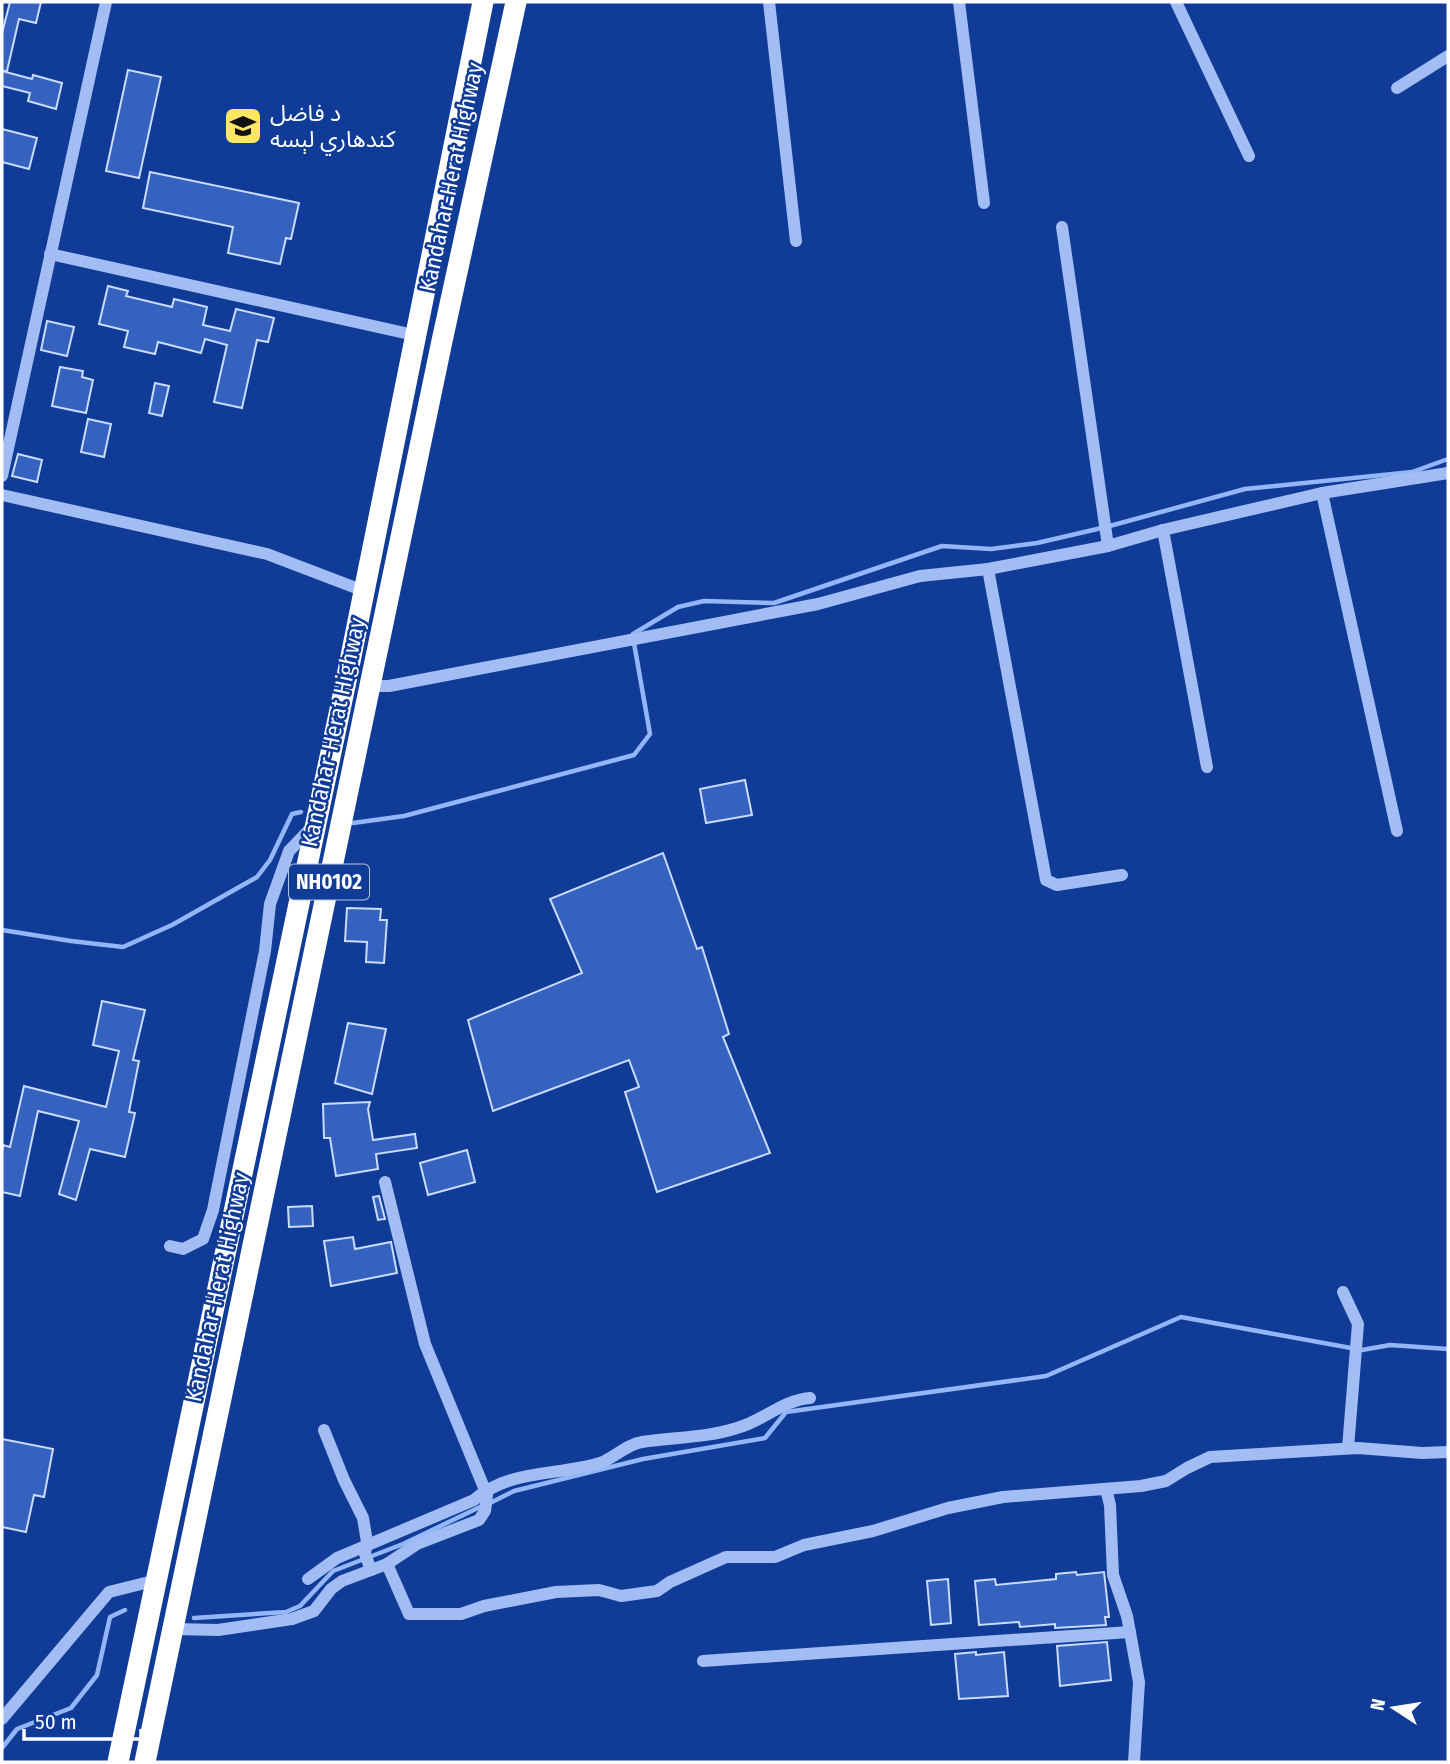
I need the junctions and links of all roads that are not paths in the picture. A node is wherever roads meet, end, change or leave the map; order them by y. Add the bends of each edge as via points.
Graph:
1 (106, 2) edge
2 (483, 2) edge
3 (516, 2) edge
4 (769, 2) edge
5 (959, 2) edge
6 (1176, 2) edge
7 (1448, 56) edge
8 (1397, 88) dead end
9 (1249, 156) dead end
10 (984, 203) dead end
11 (1062, 227) dead end
12 (796, 241) dead end
13 (433, 244) junction
14 (462, 248) junction
15 (50, 254) junction
16 (414, 335) junction
17 (1448, 473) edge
18 (2, 476) edge
19 (1322, 494) junction
20 (2, 495) edge
21 (1163, 530) junction
22 (1106, 535) junction
23 (988, 569) junction
24 (364, 591) junction
25 (346, 681) junction
26 (369, 686) junction
27 (1207, 767) dead end
28 (317, 822) junction
29 (1397, 831) dead end
30 (1122, 874) dead end
31 (385, 1182) dead end
32 (170, 1246) dead end
33 (225, 1254) junction
34 (250, 1258) junction
35 (1343, 1292) dead end
36 (810, 1398) dead end
37 (324, 1430) dead end
38 (1348, 1448) junction
39 (1448, 1452) edge
40 (486, 1493) junction
41 (1108, 1496) junction
42 (368, 1558) junction
43 (387, 1563) junction
44 (308, 1579) dead end
45 (157, 1580) junction
46 (173, 1629) junction
47 (1130, 1632) junction
48 (703, 1661) dead end
49 (2, 1720) edge
50 (118, 1762) edge
51 (145, 1762) edge
52 (1133, 1762) edge

1 - 15 street
2 - 13 highway, Kandahar-Herat Highway / NH0102
3 - 14 highway, Kandahar-Herat Highway / NH0102
4 - 12 street
5 - 10 street
6 - 9 street
7 - 8 street
11 - 22 street
13 - 14 highway
13 - 16 highway, Kandahar-Herat Highway / NH0102
14 - 26 highway, Kandahar-Herat Highway / NH0102
15 - 16 street
15 - 18 street
16 - 24 highway, Kandahar-Herat Highway / NH0102
17 - 19 street
19 - 21 street
19 - 29 street
20 - 24 street via 267,554
21 - 22 street
21 - 27 street
22 - 23 street
23 - 26 street via 920,576 818,604 389,686
23 - 30 street via 1046,880 1057,886
24 - 25 highway, Kandahar-Herat Highway / NH0102
25 - 26 highway
25 - 28 highway, Kandahar-Herat Highway / NH0102
26 - 34 highway, Kandahar-Herat Highway / NH0102
28 - 32 street via 289,851 270,904 249,1034 203,1239 183,1249
28 - 33 highway, Kandahar-Herat Highway / NH0102
31 - 40 street via 425,1344
33 - 34 highway
33 - 45 highway, Kandahar-Herat Highway / NH0102
34 - 46 highway, Kandahar-Herat Highway / NH0102
35 - 38 street via 1358,1324
36 - 40 street via 796,1399 738,1428 638,1442 600,1463 513,1479
37 - 42 street via 363,1518
38 - 39 street
38 - 41 street via 1210,1457 1166,1481
40 - 42 street
40 - 43 street via 485,1511 479,1520 418,1544
41 - 43 street via 1003,1497 804,1545 775,1557 726,1557 657,1591 621,1596 599,1590 555,1592 461,1614 409,1614
41 - 47 street via 1113,1575
42 - 43 street
42 - 44 street via 337,1558
42 - 46 street via 331,1589 314,1611 292,1619 218,1630
45 - 49 street via 109,1592
45 - 50 highway, Kandahar-Herat Highway / NH0102
46 - 51 highway, Kandahar-Herat Highway / NH0102
47 - 48 street
47 - 52 street via 1139,1682

